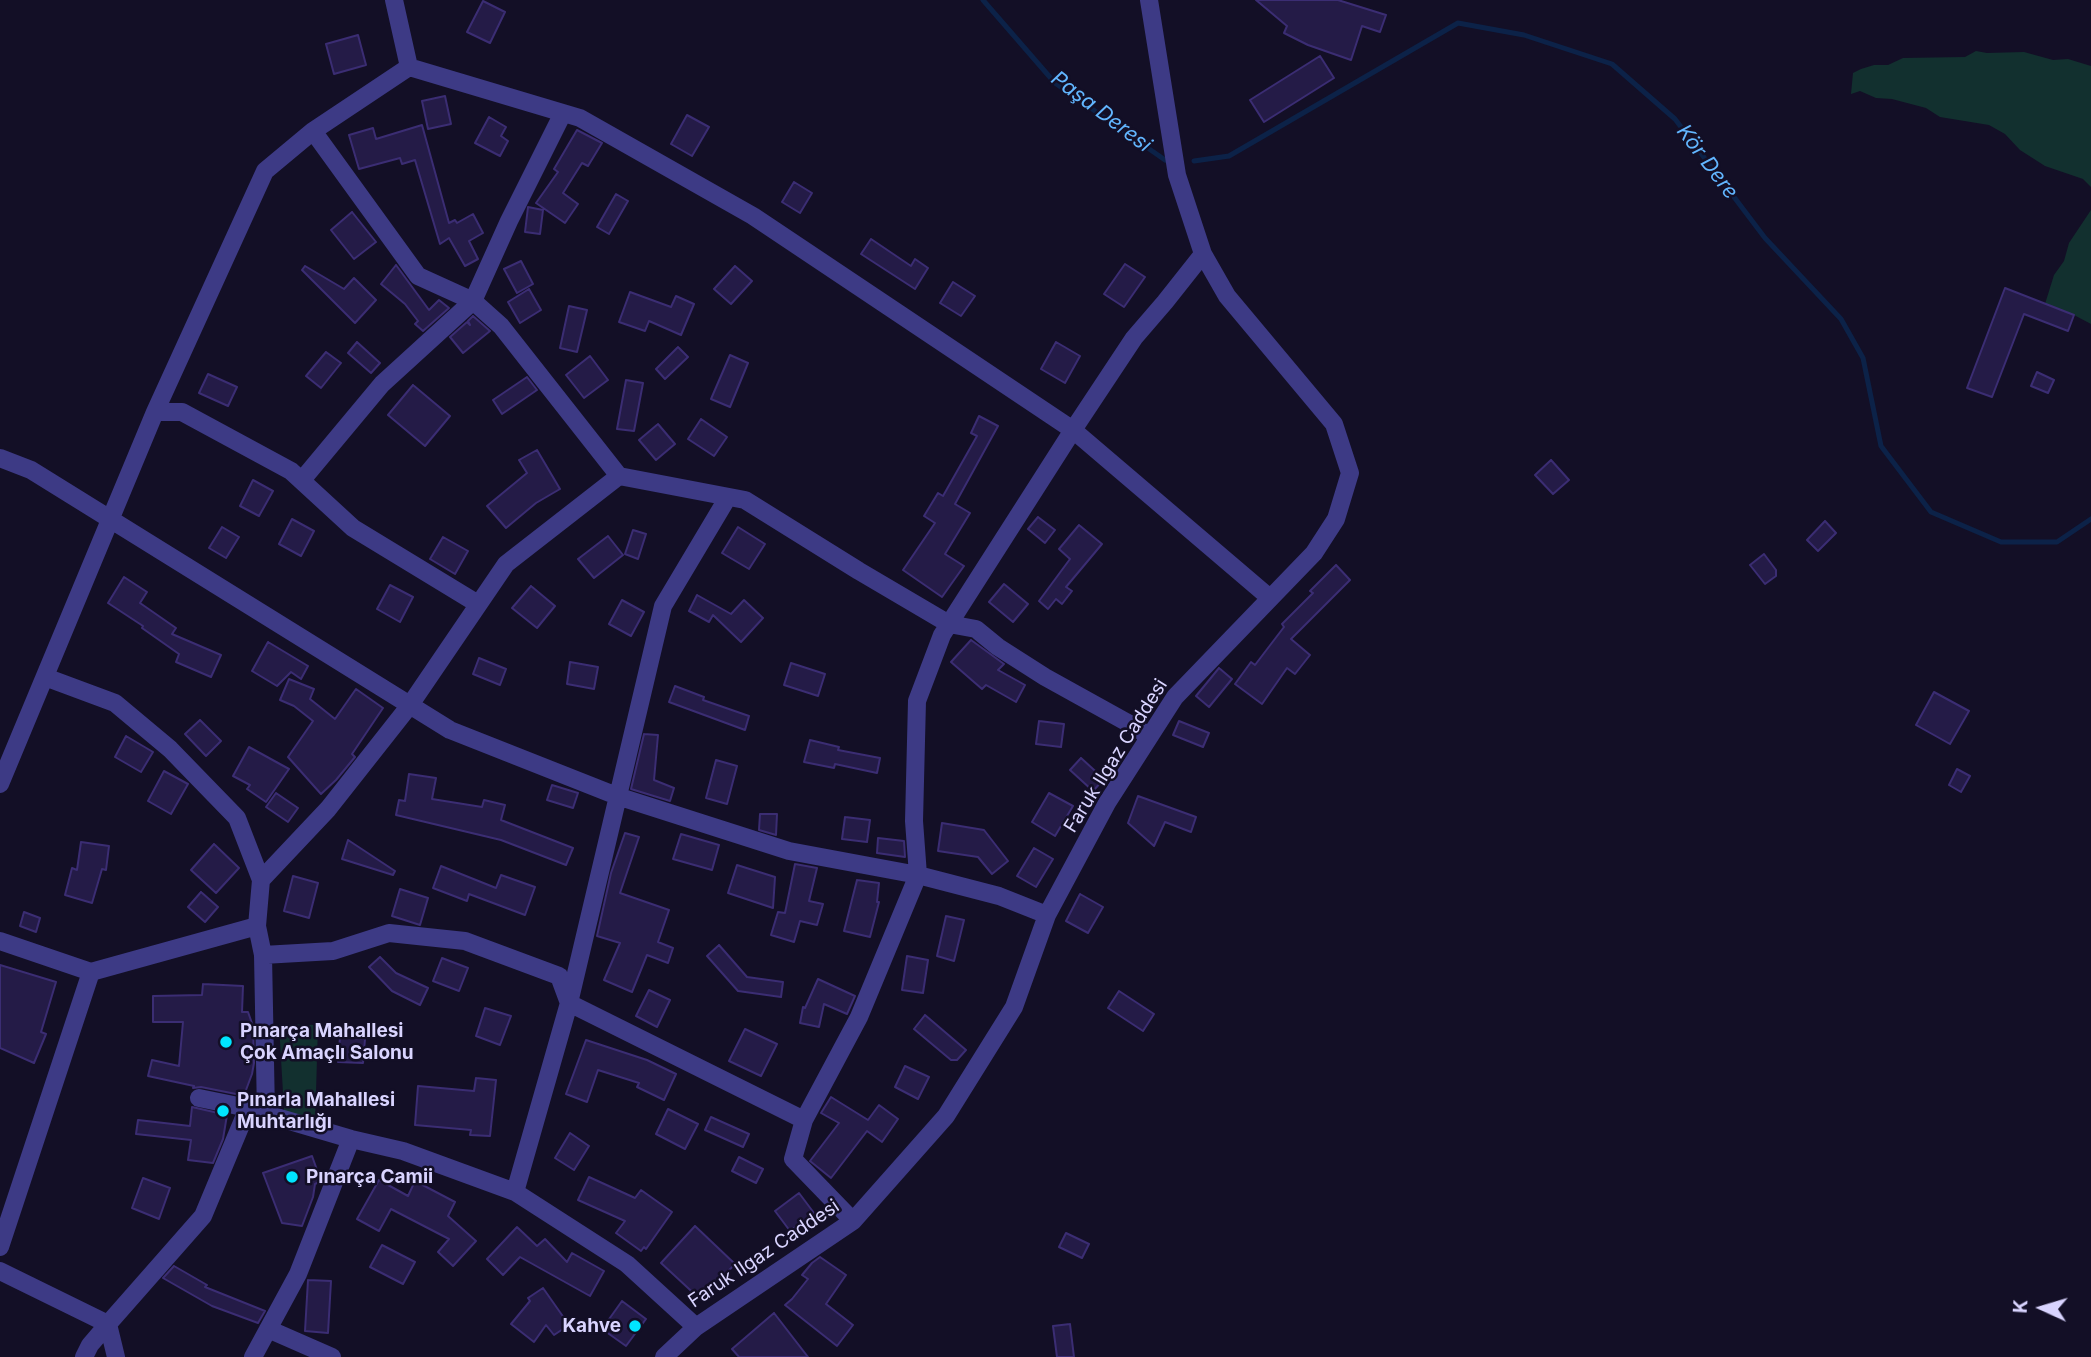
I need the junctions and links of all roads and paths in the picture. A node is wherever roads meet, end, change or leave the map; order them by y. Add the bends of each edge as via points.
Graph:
1 (394, 0) edge
2 (1149, 0) edge
3 (409, 68) junction
4 (563, 113) junction
5 (313, 131) junction
6 (1203, 254) junction
7 (473, 301) junction
8 (155, 412) junction
9 (1073, 430) junction
10 (0, 458) edge
11 (618, 476) junction
12 (302, 480) junction
13 (728, 496) junction
14 (110, 519) junction
15 (1269, 598) junction
16 (478, 604) junction
17 (949, 624) junction
18 (45, 677) junction
19 (410, 705) junction
20 (1149, 737) junction
21 (0, 784) edge
22 (617, 796) junction
23 (918, 875) junction
24 (261, 880) junction
25 (1047, 915) junction
26 (257, 926) junction
27 (0, 941) edge
28 (263, 955) junction
29 (91, 972) junction
30 (569, 1003) junction
31 (199, 1098) dead end
32 (248, 1108) junction
33 (266, 1114) junction
34 (804, 1120) junction
35 (351, 1139) junction
36 (515, 1192) junction
37 (853, 1221) junction
38 (0, 1247) edge
39 (0, 1271) edge
40 (108, 1324) junction
41 (696, 1327) junction
42 (268, 1329) junction
43 (84, 1357) edge
44 (116, 1357) edge
45 (253, 1357) edge
46 (332, 1357) edge
47 (664, 1357) edge

1 - 3 street
2 - 6 street, Faruk Ilgaz Caddesi via 1178,175
3 - 4 street
3 - 5 street
4 - 7 street
4 - 9 street via 580,118 753,216
5 - 7 street via 418,276
5 - 8 street via 265,171
6 - 9 street via 1134,338
6 - 15 street, Faruk Ilgaz Caddesi via 1227,296 1334,424 1350,473 1336,519 1314,554
7 - 11 street via 501,326
7 - 12 street via 382,384
8 - 12 street via 182,412
8 - 14 street
9 - 15 street
9 - 17 street
10 - 14 street via 31,470
11 - 13 street
11 - 16 street via 506,564
12 - 16 street via 353,528
13 - 17 street via 745,500
13 - 22 street via 663,606
14 - 18 street
14 - 19 street
15 - 20 street, Faruk Ilgaz Caddesi via 1175,697
16 - 19 street
17 - 20 street via 976,629 1045,677
17 - 23 street via 917,701 914,821
18 - 21 street
18 - 24 street via 115,703 170,749 237,818
19 - 22 street via 450,730
19 - 24 street via 328,809
20 - 25 street, Faruk Ilgaz Caddesi via 1107,803
22 - 23 street via 789,851
22 - 30 street
23 - 25 street via 999,896
23 - 34 street via 859,1017
24 - 26 street
25 - 37 street, Faruk Ilgaz Caddesi via 1014,1007 946,1116
26 - 28 street
26 - 29 street
27 - 29 street
28 - 30 street via 333,951 388,933 465,941 559,976
28 - 33 street
29 - 38 street
30 - 34 street
30 - 36 street
31 - 32 street
32 - 33 street
32 - 40 street via 203,1216
33 - 35 street
34 - 37 street via 793,1159
35 - 36 street via 403,1151
35 - 42 street via 298,1274
36 - 41 street via 627,1264
37 - 41 street, Faruk Ilgaz Caddesi
39 - 40 street
40 - 43 street
40 - 44 street
41 - 47 street, Faruk Ilgaz Caddesi
42 - 45 street
42 - 46 street

